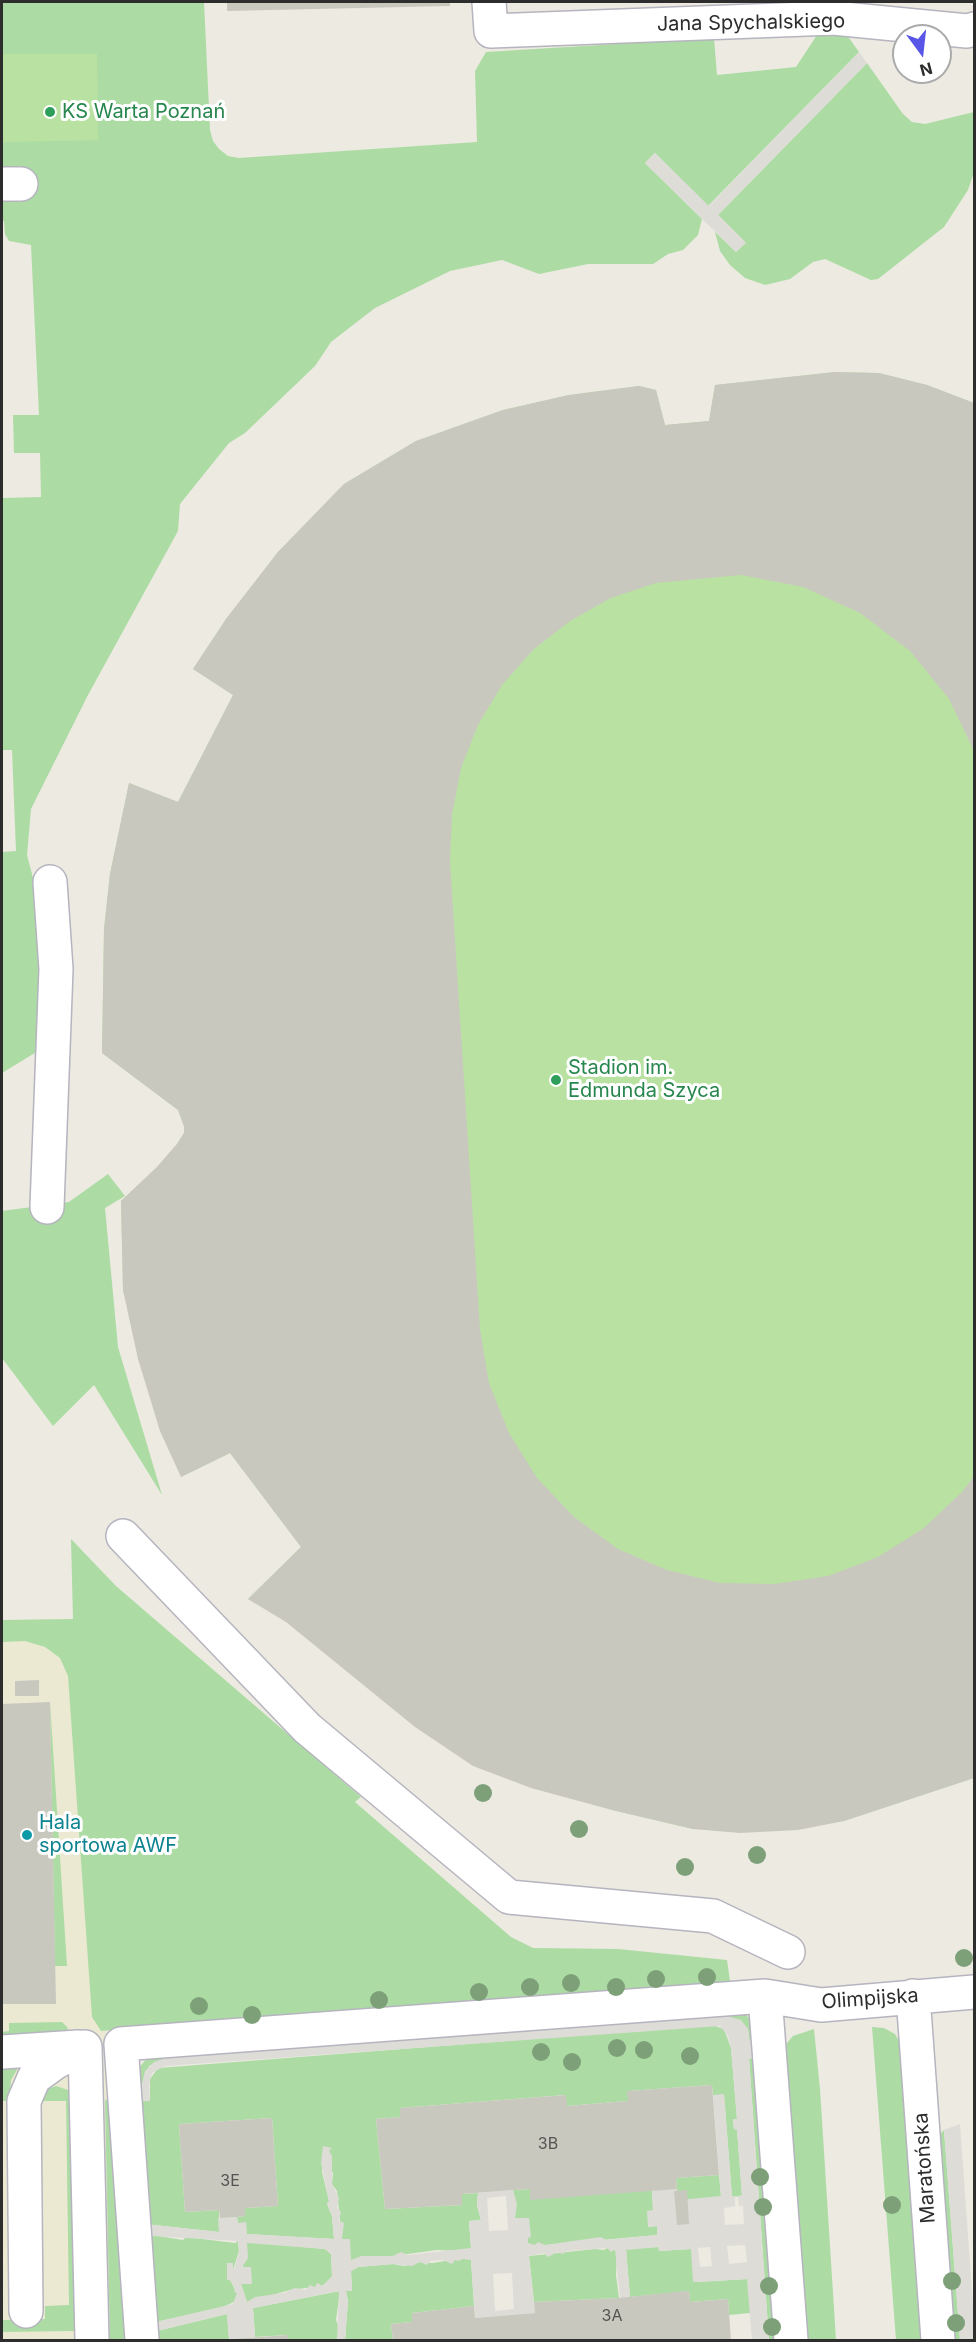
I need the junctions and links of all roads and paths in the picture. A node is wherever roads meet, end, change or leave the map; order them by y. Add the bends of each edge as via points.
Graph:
1 (490, 16) edge
2 (975, 29) edge
3 (50, 882) dead end
4 (46, 1207) dead end
5 (123, 1536) dead end
6 (788, 1952) dead end
7 (975, 1992) edge
8 (765, 1996) junction
9 (913, 1996) junction
10 (121, 2044) junction
11 (85, 2047) junction
12 (2, 2052) edge
13 (26, 2311) dead end
14 (93, 2340) edge
15 (142, 2340) edge
16 (791, 2340) edge
17 (938, 2340) edge

1 - 2 street, Jana Spychalskiego via 833,18
3 - 4 street via 56,969
5 - 6 street via 307,1728 509,1897 713,1916
7 - 9 street, Olimpijska
8 - 9 street, Olimpijska via 821,2005
8 - 10 street, Olimpijska
8 - 16 street
9 - 17 street, Maratońska
10 - 11 street, Olimpijska
10 - 15 street
11 - 12 street, Olimpijska
11 - 13 street via 34,2078 24,2102
11 - 14 street

